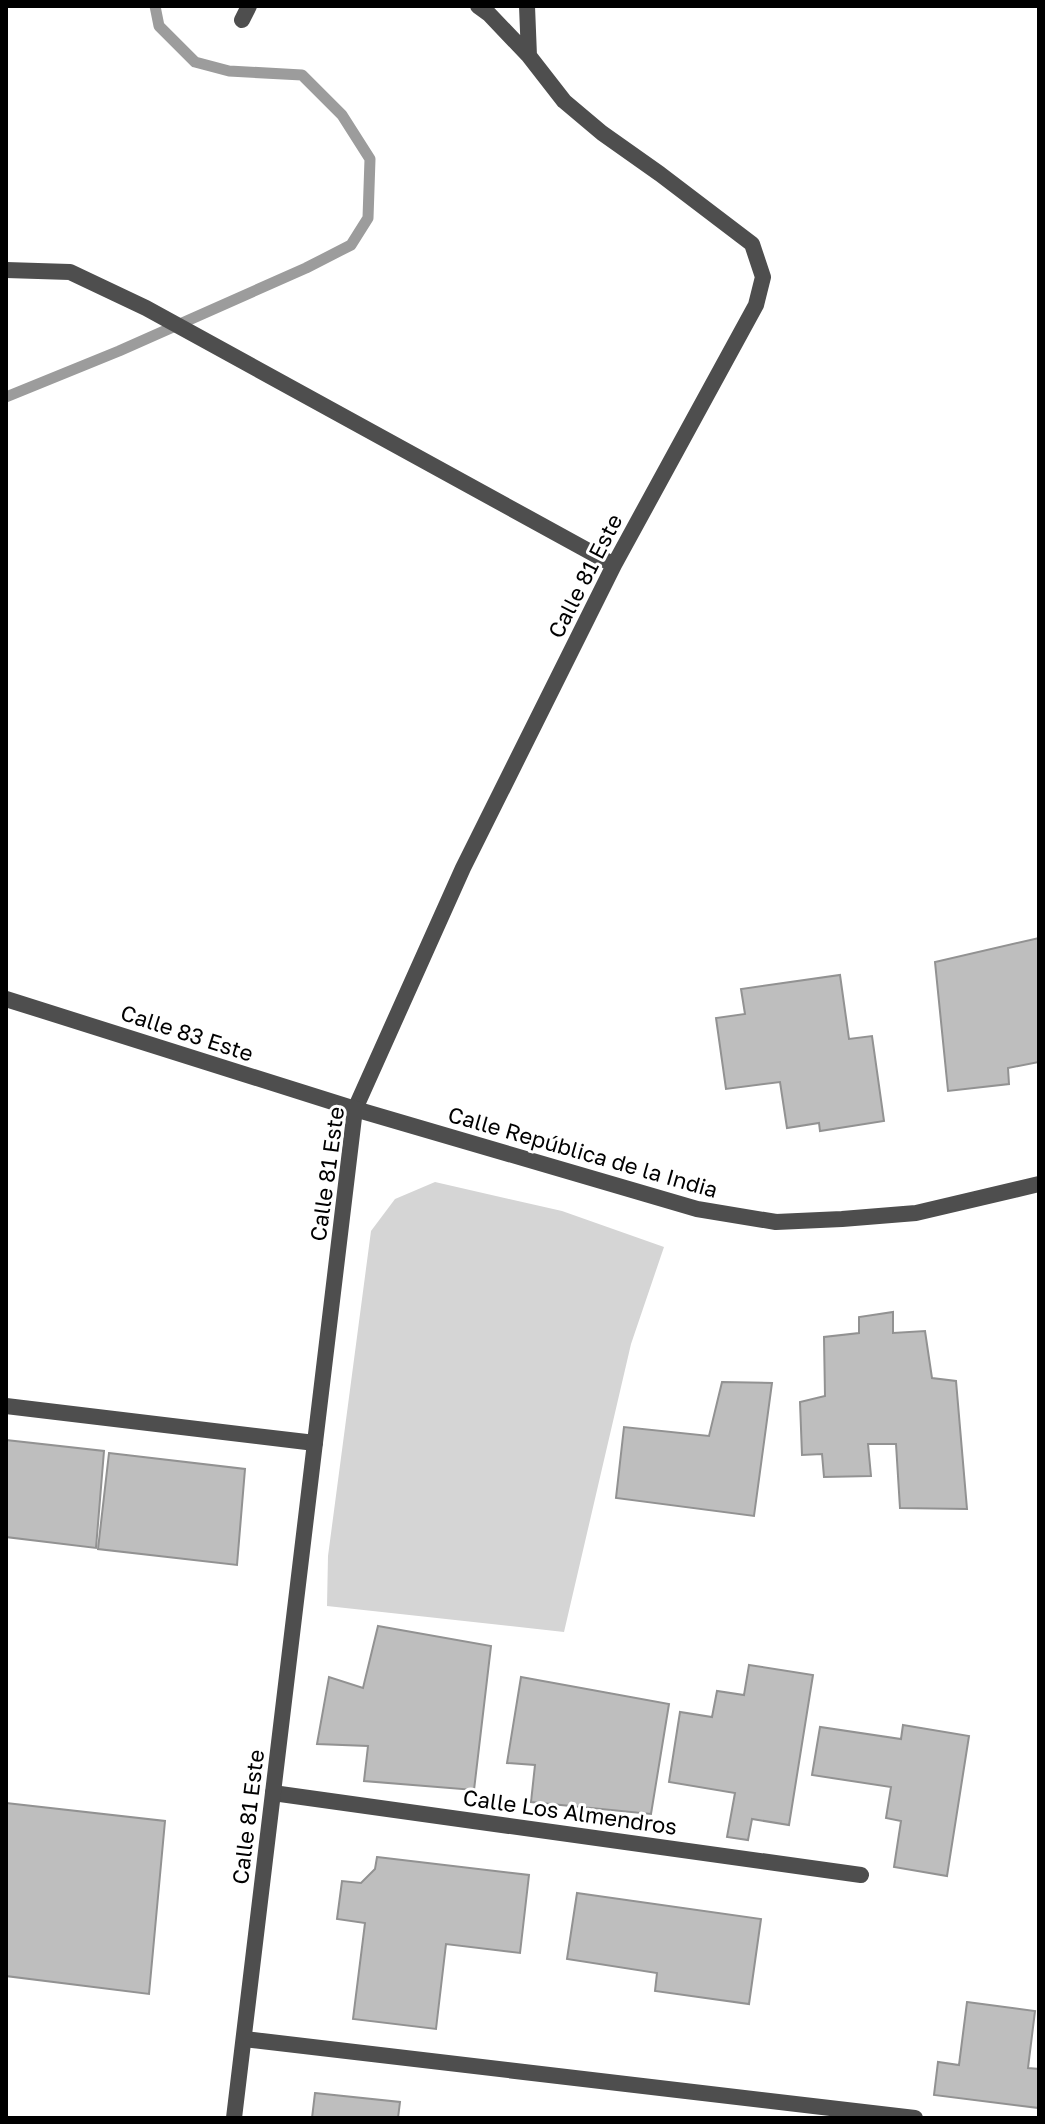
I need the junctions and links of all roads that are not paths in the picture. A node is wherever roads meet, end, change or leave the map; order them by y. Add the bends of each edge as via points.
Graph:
1 (478, 6) edge
2 (527, 6) edge
3 (529, 56) junction
4 (6, 270) edge
5 (614, 565) junction
6 (6, 999) edge
7 (355, 1109) junction
8 (1039, 1184) edge
9 (6, 1406) edge
10 (315, 1443) junction
11 (273, 1793) junction
12 (861, 1875) dead end
13 (244, 2039) junction
14 (234, 2118) edge
15 (915, 2118) edge

1 - 3 street
2 - 3 street
3 - 5 street, Calle 81 Este via 564,101 752,244 763,277 756,305
4 - 5 street via 70,272 146,308
5 - 7 street, Calle 81 Este via 463,868
6 - 7 street, Calle 83 Este
7 - 8 street, Calle República de la India via 697,1209 776,1222 916,1213
7 - 10 street, Calle 81 Este
9 - 10 street
10 - 11 street, Calle 81 Este
11 - 12 street, Calle Los Almendros
11 - 13 street, Calle 81 Este
13 - 14 street, Calle 81 Este
13 - 15 street

